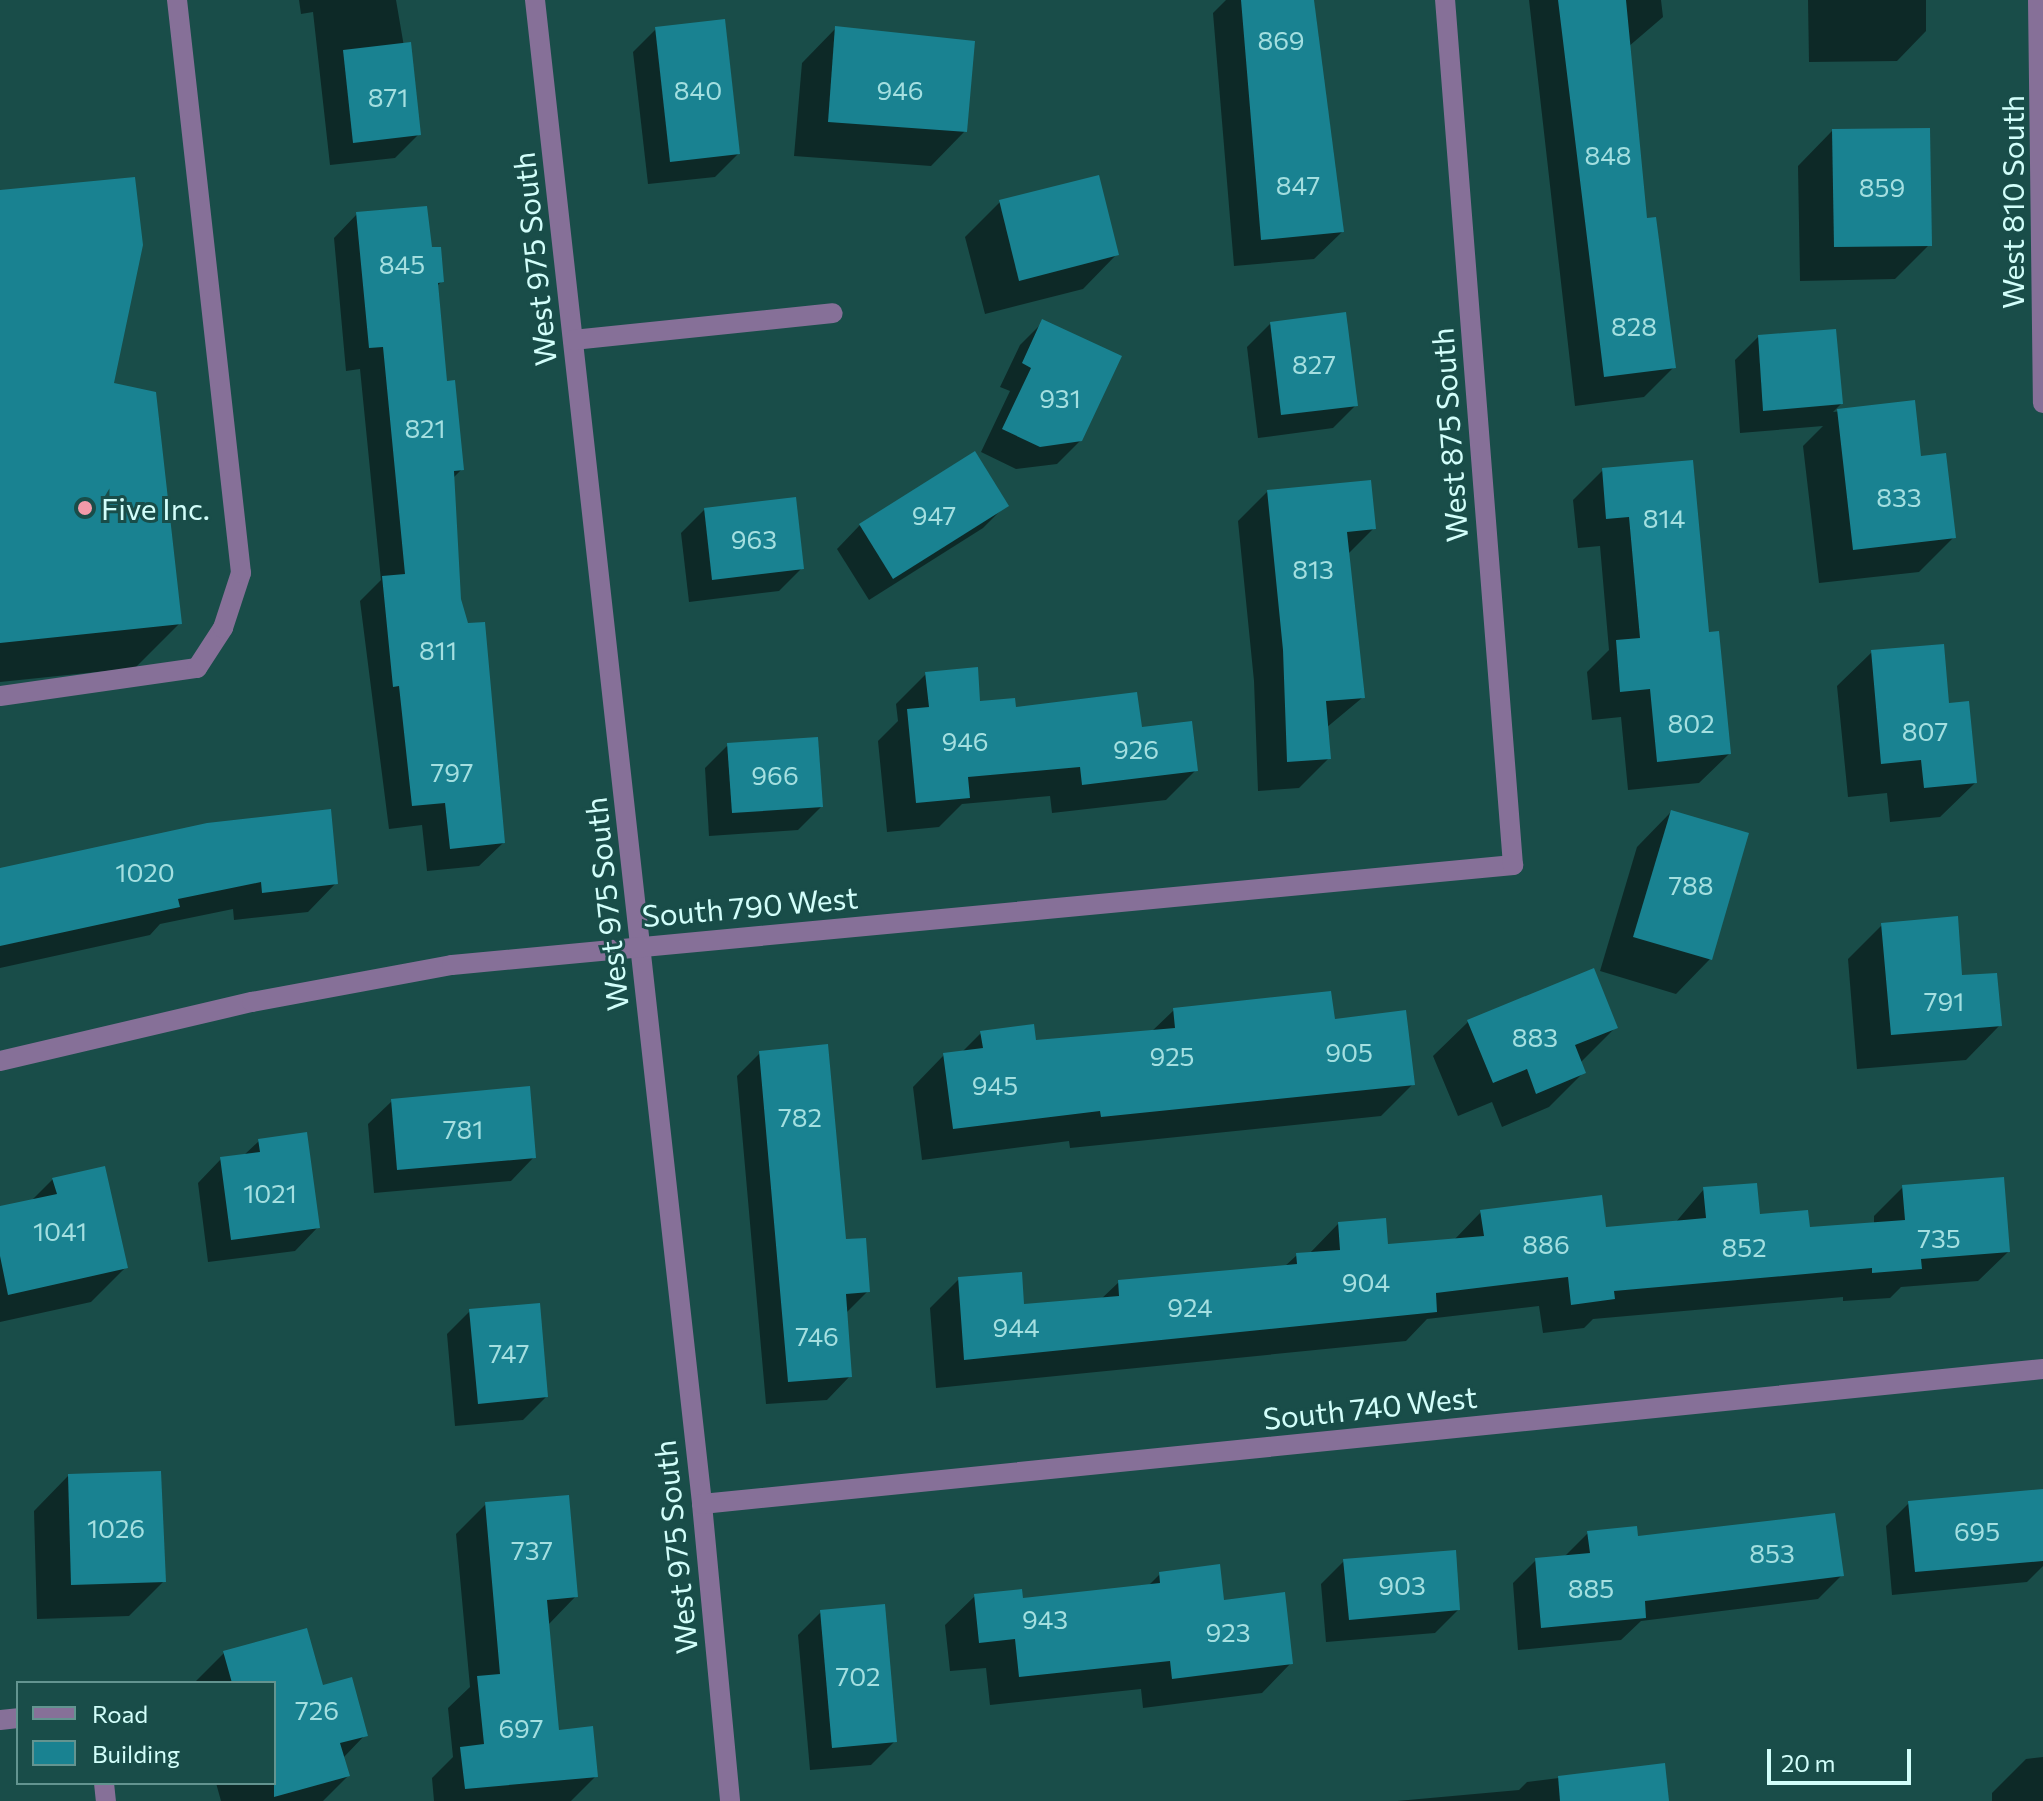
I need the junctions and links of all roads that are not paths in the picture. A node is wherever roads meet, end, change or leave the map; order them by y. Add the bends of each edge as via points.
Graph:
1 (177, 0) edge
2 (535, 0) edge
3 (1445, 0) edge
4 (2038, 0) edge
5 (833, 313) dead end
6 (573, 340) junction
7 (2043, 403) edge
8 (0, 696) edge
9 (1513, 865) joint
10 (640, 946) junction
11 (0, 1061) edge
12 (2043, 1369) edge
13 (702, 1504) junction
14 (730, 1801) edge

1 - 8 street via 241,573 223,628 197,668
2 - 6 street, West 975 South
3 - 9 street, West 875 South
4 - 7 street, West 810 South
5 - 6 street
6 - 10 street, West 975 South
9 - 10 street, South 790 West
10 - 11 street, South 790 West via 452,965 252,1002
10 - 13 street, West 975 South
12 - 13 street, South 740 West
13 - 14 street, West 975 South

